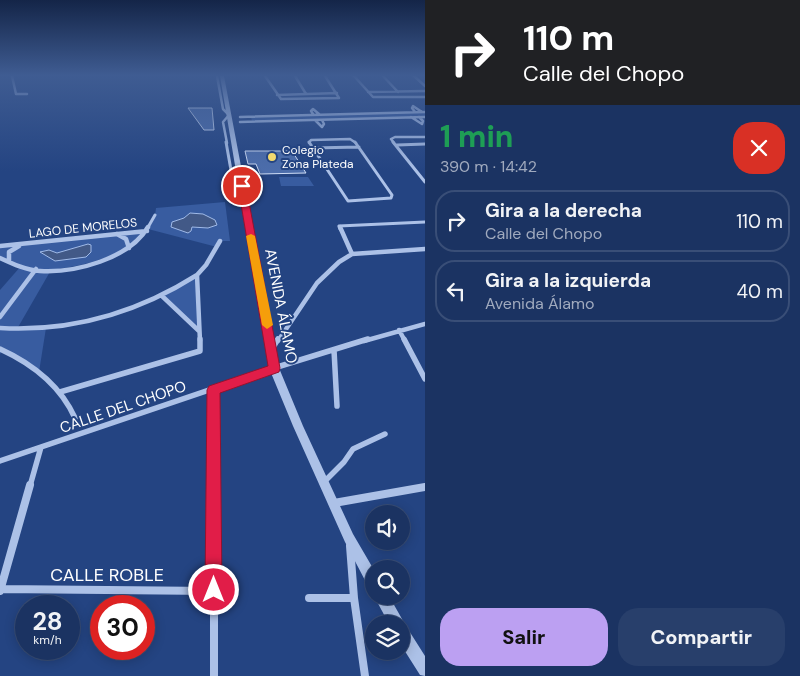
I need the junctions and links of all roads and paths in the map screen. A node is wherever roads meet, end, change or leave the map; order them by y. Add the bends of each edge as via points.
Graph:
1 (223, 108) edge
2 (228, 108) edge
3 (412, 108) edge
4 (313, 109) joint
5 (415, 112) junction
6 (423, 112) edge
7 (313, 114) junction
8 (320, 114) junction
9 (368, 114) junction
10 (229, 115) junction
11 (284, 115) junction
12 (240, 116) dead end
13 (260, 116) junction
14 (411, 117) junction
15 (419, 117) junction
16 (425, 117) edge
17 (371, 118) junction
18 (315, 120) junction
19 (322, 120) junction
20 (262, 121) junction
21 (286, 121) junction
22 (240, 122) dead end
23 (422, 124) junction
24 (322, 127) junction
25 (425, 128) edge
26 (425, 136) edge
27 (328, 139) junction
28 (425, 144) edge
29 (397, 145) junction
30 (359, 146) junction
31 (312, 148) junction
32 (425, 182) edge
33 (155, 216) dead end
34 (425, 222) edge
35 (147, 231) junction
36 (117, 234) junction
37 (220, 241) dead end
38 (22, 244) junction
39 (0, 246) edge
40 (128, 248) junction
41 (425, 249) edge
42 (352, 254) junction
43 (0, 258) edge
44 (9, 262) junction
45 (36, 269) junction
46 (197, 275) junction
47 (162, 296) junction
48 (0, 317) edge
49 (425, 324) edge
50 (0, 328) edge
51 (399, 330) junction
52 (199, 331) junction
53 (0, 349) edge
54 (272, 349) junction
55 (334, 350) junction
56 (274, 368) junction
57 (425, 380) edge
58 (214, 390) junction
59 (60, 392) junction
60 (337, 406) dead end
61 (75, 418) dead end
62 (384, 434) dead end
63 (41, 447) junction
64 (0, 461) edge
65 (325, 482) junction
66 (425, 487) edge
67 (334, 503) junction
68 (349, 538) junction
69 (365, 566) edge
70 (0, 590) edge
71 (214, 590) junction
72 (309, 598) dead end
73 (354, 598) junction
74 (410, 646) edge
75 (425, 670) edge
76 (214, 676) edge
77 (365, 676) edge

1 - 10 street
2 - 10 street, AVENIDA ÁLAMO
3 - 5 street
4 - 7 street
4 - 8 street
5 - 6 street
5 - 9 street
7 - 8 street
7 - 11 street
8 - 9 street
9 - 17 street
10 - 54 street, AVENIDA ÁLAMO
11 - 13 street
11 - 21 street
12 - 13 street
13 - 20 street
14 - 15 street
14 - 17 street
14 - 23 street
15 - 16 street
15 - 23 street
17 - 19 street
18 - 19 street
18 - 21 street
18 - 24 street
19 - 24 street
20 - 21 street
20 - 22 street
23 - 25 street
24 - 27 street
26 - 29 street via 392,138
27 - 30 street via 350,139
27 - 31 street via 309,140
28 - 29 street
29 - 32 street
30 - 31 street
30 - 31 street via 391,198 348,201
33 - 35 street, LAGO DE MORELOS
34 - 42 street via 339,226
35 - 36 street, LAGO DE MORELOS
35 - 40 street, LAGO DE MORELOS
36 - 38 street, LAGO DE MORELOS
36 - 40 street via 126,239
37 - 46 street
38 - 39 street, LAGO DE MORELOS
38 - 44 street, LAGO DE MORELOS via 9,252
40 - 45 street, LAGO DE MORELOS via 105,260 66,270
41 - 42 street
42 - 54 street via 326,272
43 - 44 street, LAGO DE MORELOS
44 - 45 street, LAGO DE MORELOS
45 - 48 street
46 - 47 street
46 - 52 street
47 - 50 street via 101,319 30,329
47 - 52 street
49 - 51 street, CALLE DEL CHOPO
51 - 55 street, CALLE DEL CHOPO
51 - 57 street
52 - 59 street via 200,351
53 - 59 street via 24,360
54 - 56 street, AVENIDA ÁLAMO
55 - 56 street, CALLE DEL CHOPO
55 - 60 street
56 - 58 street, CALLE DEL CHOPO
56 - 65 street, AVENIDA ÁLAMO
58 - 63 street, CALLE DEL CHOPO
58 - 71 street
59 - 61 street
62 - 65 street via 353,449
63 - 64 street, CALLE DEL CHOPO
63 - 70 street
65 - 67 street, AVENIDA ÁLAMO
66 - 67 street
67 - 68 street, AVENIDA ÁLAMO
68 - 69 street, AVENIDA ÁLAMO
68 - 73 street
70 - 71 street, CALLE ROBLE
71 - 76 street
72 - 73 street
73 - 77 street
74 - 75 street

